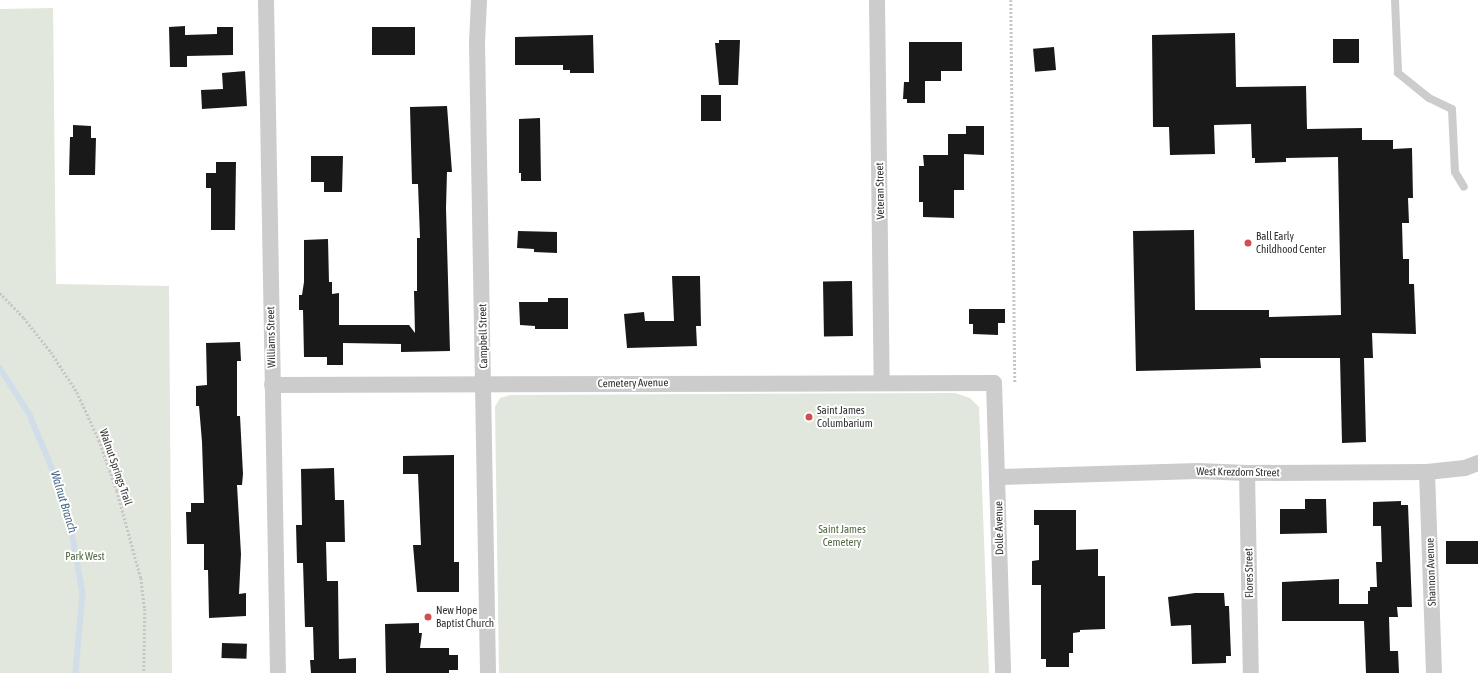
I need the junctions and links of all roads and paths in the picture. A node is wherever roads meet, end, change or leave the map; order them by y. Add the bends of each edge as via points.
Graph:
1 (266, 0) edge
2 (479, 0) edge
3 (877, 0) edge
4 (1011, 0) edge
5 (1395, 0) edge
6 (1464, 187) dead end
7 (0, 293) edge
8 (882, 382) junction
9 (1015, 382) dead end
10 (994, 383) joint
11 (272, 385) junction
12 (484, 385) junction
13 (1478, 463) edge
14 (1427, 472) junction
15 (1247, 473) junction
16 (998, 477) junction
17 (144, 673) edge
18 (278, 673) edge
19 (488, 673) edge
20 (1003, 673) edge
21 (1251, 673) edge
22 (1434, 673) edge

1 - 11 street, Williams Street
2 - 12 street, Campbell Street via 476,42
3 - 8 street, Veteran Street
4 - 9 path
5 - 6 lane via 1398,73 1429,98 1452,109 1455,172
7 - 17 path, Walnut Springs Trail via 51,352 77,392 99,440 117,491 141,578 145,609
8 - 10 street, Cemetery Avenue
8 - 12 street, Cemetery Avenue
10 - 16 street, Dolle Avenue
11 - 12 street, Cemetery Avenue
11 - 18 street, Williams Street
12 - 19 street, Campbell Street
13 - 14 street, West Krezdorn Street via 1460,469
14 - 15 street, West Krezdorn Street
14 - 22 street, Shannon Avenue
15 - 16 street, West Krezdorn Street via 1125,472
15 - 21 street, Flores Street
16 - 20 street, Dolle Avenue

